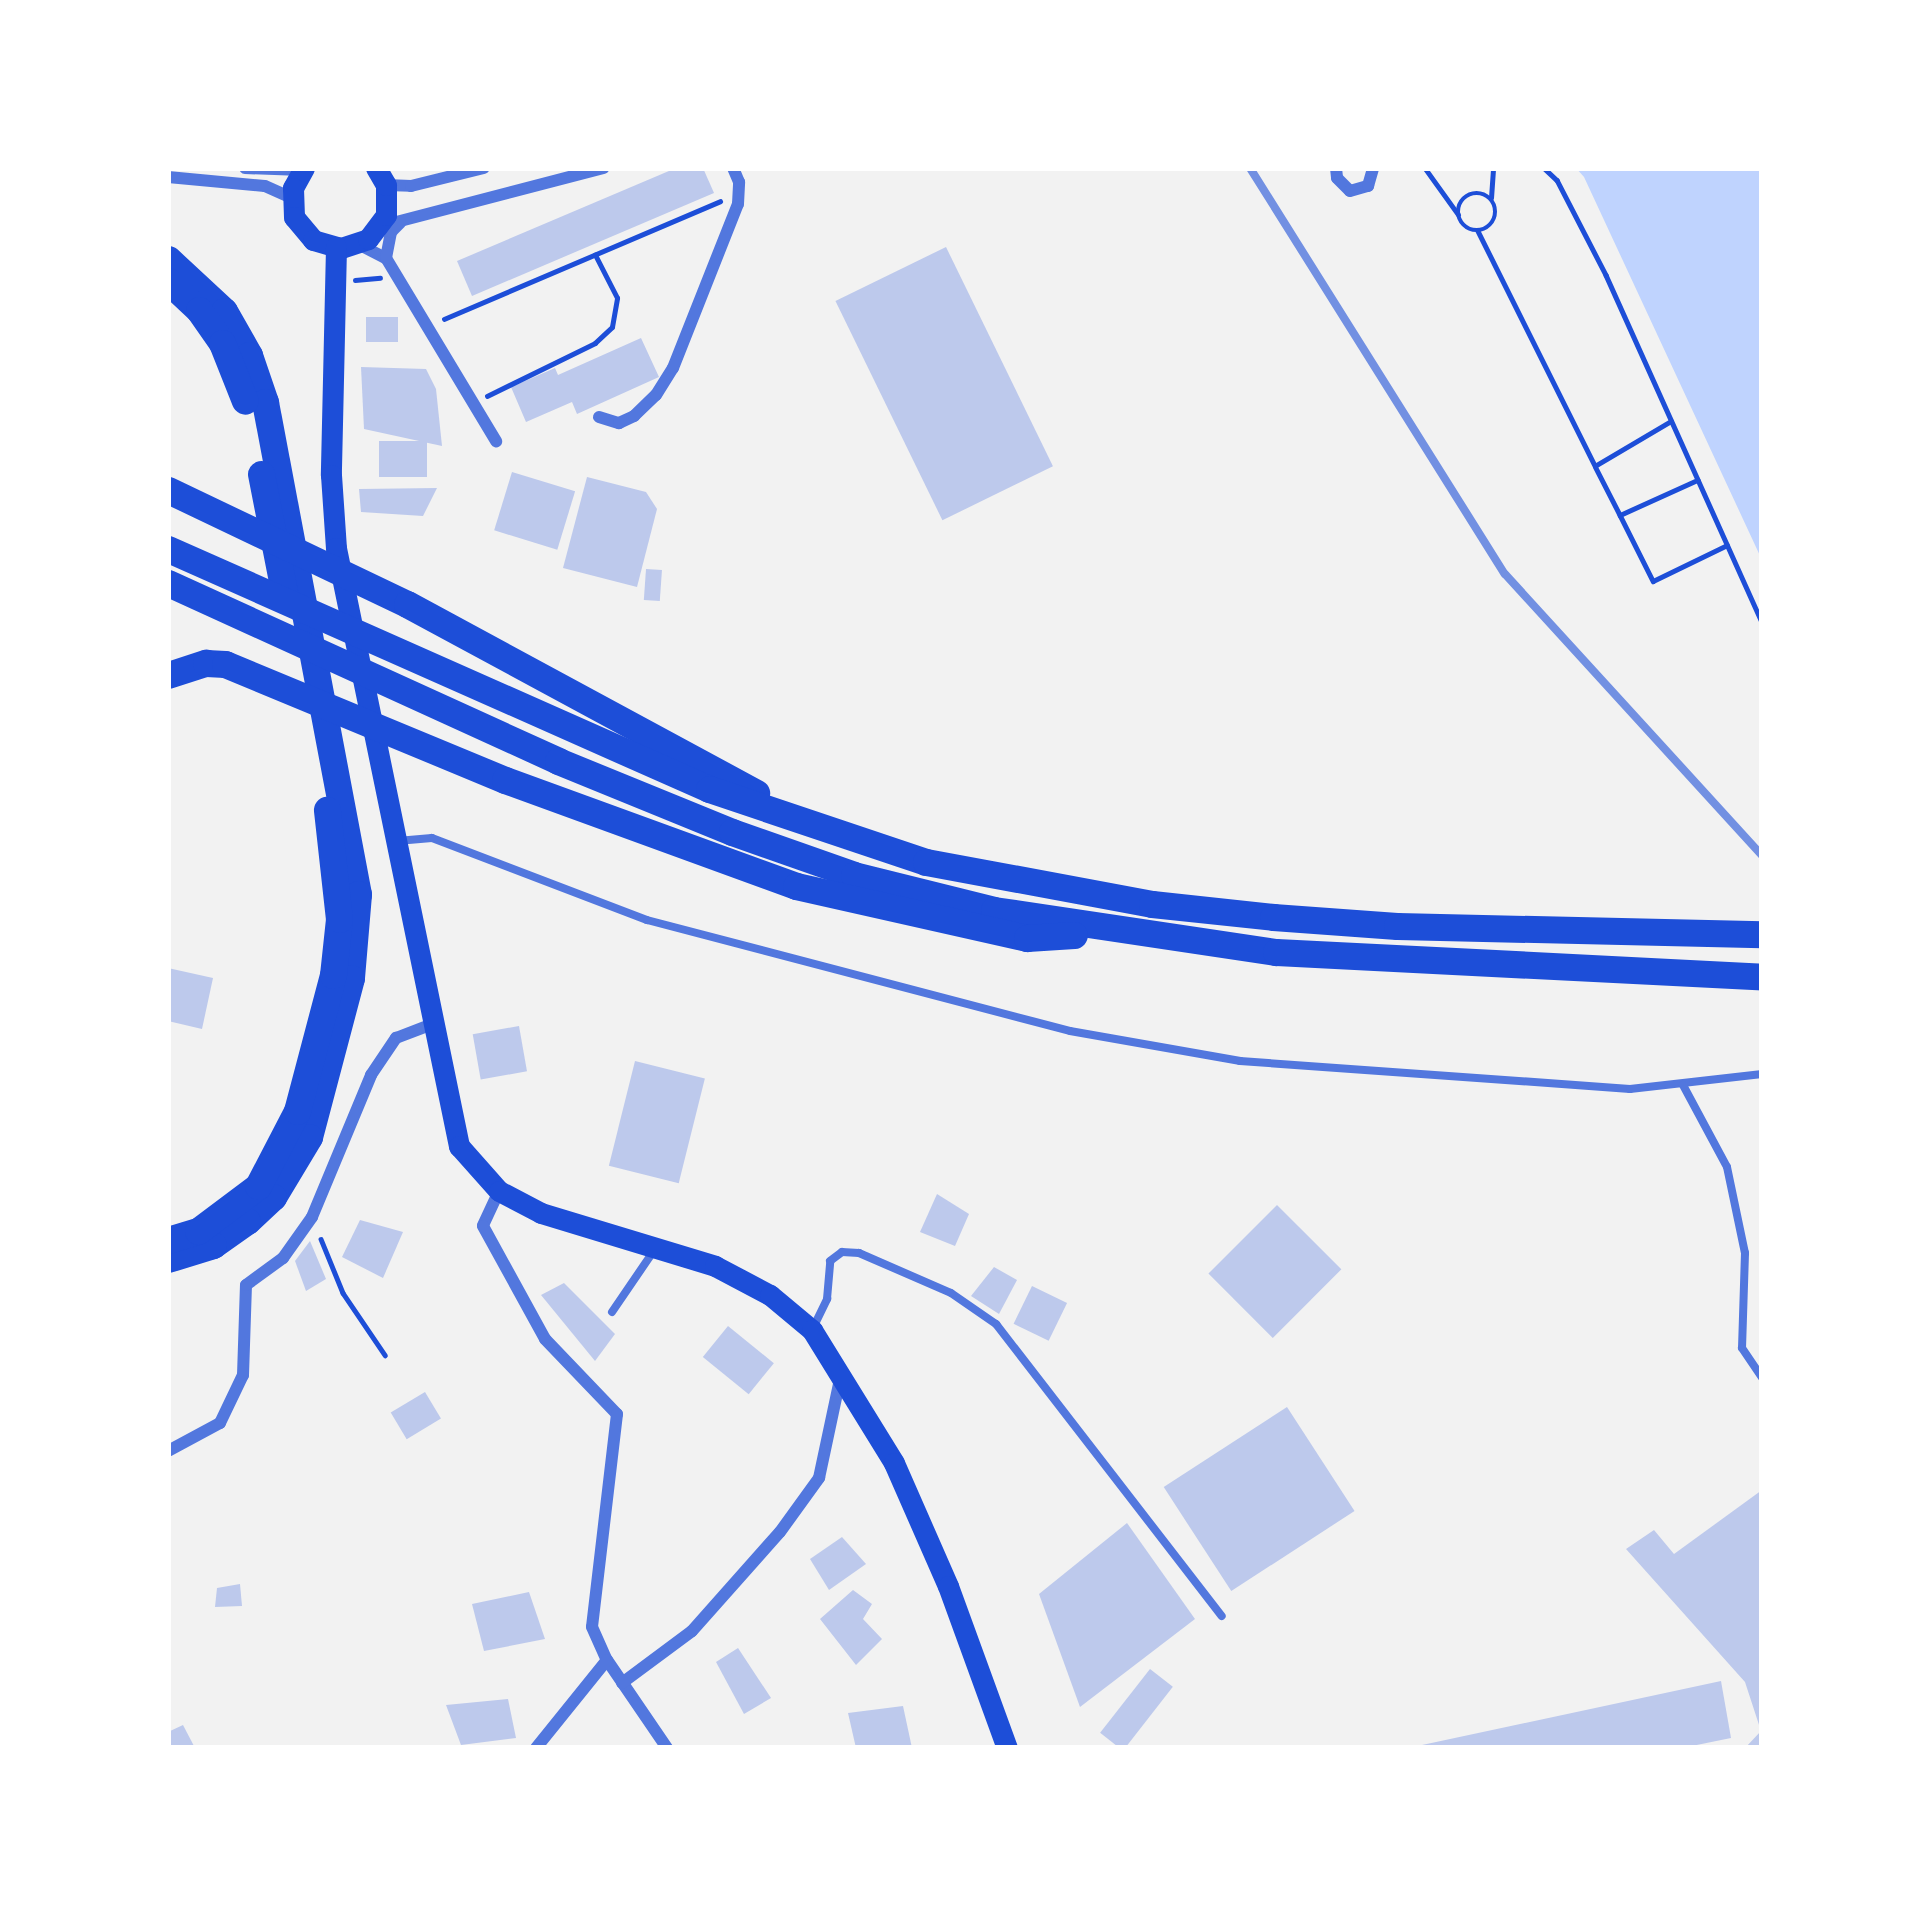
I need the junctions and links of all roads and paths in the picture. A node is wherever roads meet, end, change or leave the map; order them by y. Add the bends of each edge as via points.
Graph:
1 (245, 168) edge
2 (482, 168) edge
3 (604, 168) edge
4 (733, 168) edge
5 (1336, 168) edge
6 (1372, 168) edge
7 (1425, 168) edge
8 (1493, 168) edge
9 (1544, 168) edge
10 (303, 169) edge
11 (381, 176) edge
12 (168, 177) edge
13 (738, 194) junction
14 (292, 198) junction
15 (1490, 199) junction
16 (1458, 214) junction
17 (390, 225) junction
18 (1478, 231) junction
19 (347, 246) junction
20 (595, 254) junction
21 (386, 258) junction
22 (168, 260) edge
23 (397, 276) junction
24 (168, 281) edge
25 (334, 281) junction
26 (428, 326) junction
27 (477, 402) junction
28 (598, 417) dead end
29 (1671, 421) junction
30 (496, 441) dead end
31 (1595, 466) junction
32 (1697, 480) junction
33 (168, 490) edge
34 (1620, 515) junction
35 (1727, 544) junction
36 (168, 549) edge
37 (168, 583) edge
38 (1762, 622) edge
39 (168, 675) edge
40 (794, 821) junction
41 (395, 842) junction
42 (1120, 933) junction
43 (1762, 934) edge
44 (1750, 976) edge
45 (430, 1024) junction
46 (1762, 1074) edge
47 (1683, 1084) junction
48 (500, 1191) junction
49 (312, 1217) junction
50 (168, 1240) edge
51 (658, 1245) junction
52 (168, 1259) edge
53 (612, 1312) dead end
54 (812, 1330) junction
55 (385, 1354) dead end
56 (841, 1372) junction
57 (1762, 1378) edge
58 (168, 1451) edge
59 (1222, 1616) dead end
60 (608, 1660) junction
61 (622, 1683) junction
62 (536, 1748) edge
63 (667, 1748) edge
64 (1007, 1748) edge

1 - 10 street
2 - 11 street via 412,186
3 - 17 street
4 - 13 street
5 - 6 street via 1350,191 1368,186
7 - 16 path
8 - 15 path
9 - 29 path via 1606,275
10 - 14 main road
11 - 17 main road
12 - 14 street via 265,186
13 - 20 path
13 - 28 street via 696,315 656,395 619,422
14 - 19 main road via 302,230
15 - 16 path via 1466,196
15 - 18 path via 1496,216
16 - 18 path
17 - 19 main road
17 - 21 street
18 - 31 path
19 - 21 street
19 - 25 main road
20 - 26 path
20 - 27 path via 617,298 613,327
21 - 23 street
22 - 52 highway via 224,311 265,402 352,847 358,930 326,1088 292,1170 247,1221 213,1245
23 - 25 path
23 - 26 street
24 - 50 highway via 199,310 241,383 330,824 338,920 333,975 280,1150 259,1186 229,1211
25 - 41 main road via 336,548
26 - 27 street
27 - 30 street
29 - 31 path
29 - 32 path
31 - 34 path
32 - 34 path
32 - 35 path
33 - 40 highway via 407,604 746,786
34 - 35 path via 1653,581
35 - 38 path
36 - 40 highway
37 - 42 highway via 732,832 854,875
39 - 42 highway via 206,663 248,672 659,839 878,908 1028,938
40 - 43 highway via 926,862 1152,904 1397,926
41 - 45 main road
41 - 47 lane via 432,838 646,920 1070,1031 1240,1061 1373,1073 1630,1089
42 - 44 highway via 1276,952
45 - 48 main road via 459,1146
45 - 49 street via 396,1038 370,1075
46 - 47 lane
47 - 57 lane via 1727,1167 1745,1253 1742,1348
48 - 51 main road via 541,1213
48 - 60 street via 483,1226 545,1339 617,1414 592,1627
49 - 55 path via 343,1292
49 - 58 street via 283,1258 245,1285 243,1375 220,1424
51 - 53 lane
51 - 54 main road via 770,1295
54 - 56 main road
54 - 59 lane via 827,1299 830,1261 842,1252 951,1293 996,1324
56 - 61 street via 819,1478 723,1599
56 - 64 main road via 894,1463
60 - 61 street
60 - 62 street
61 - 63 street

